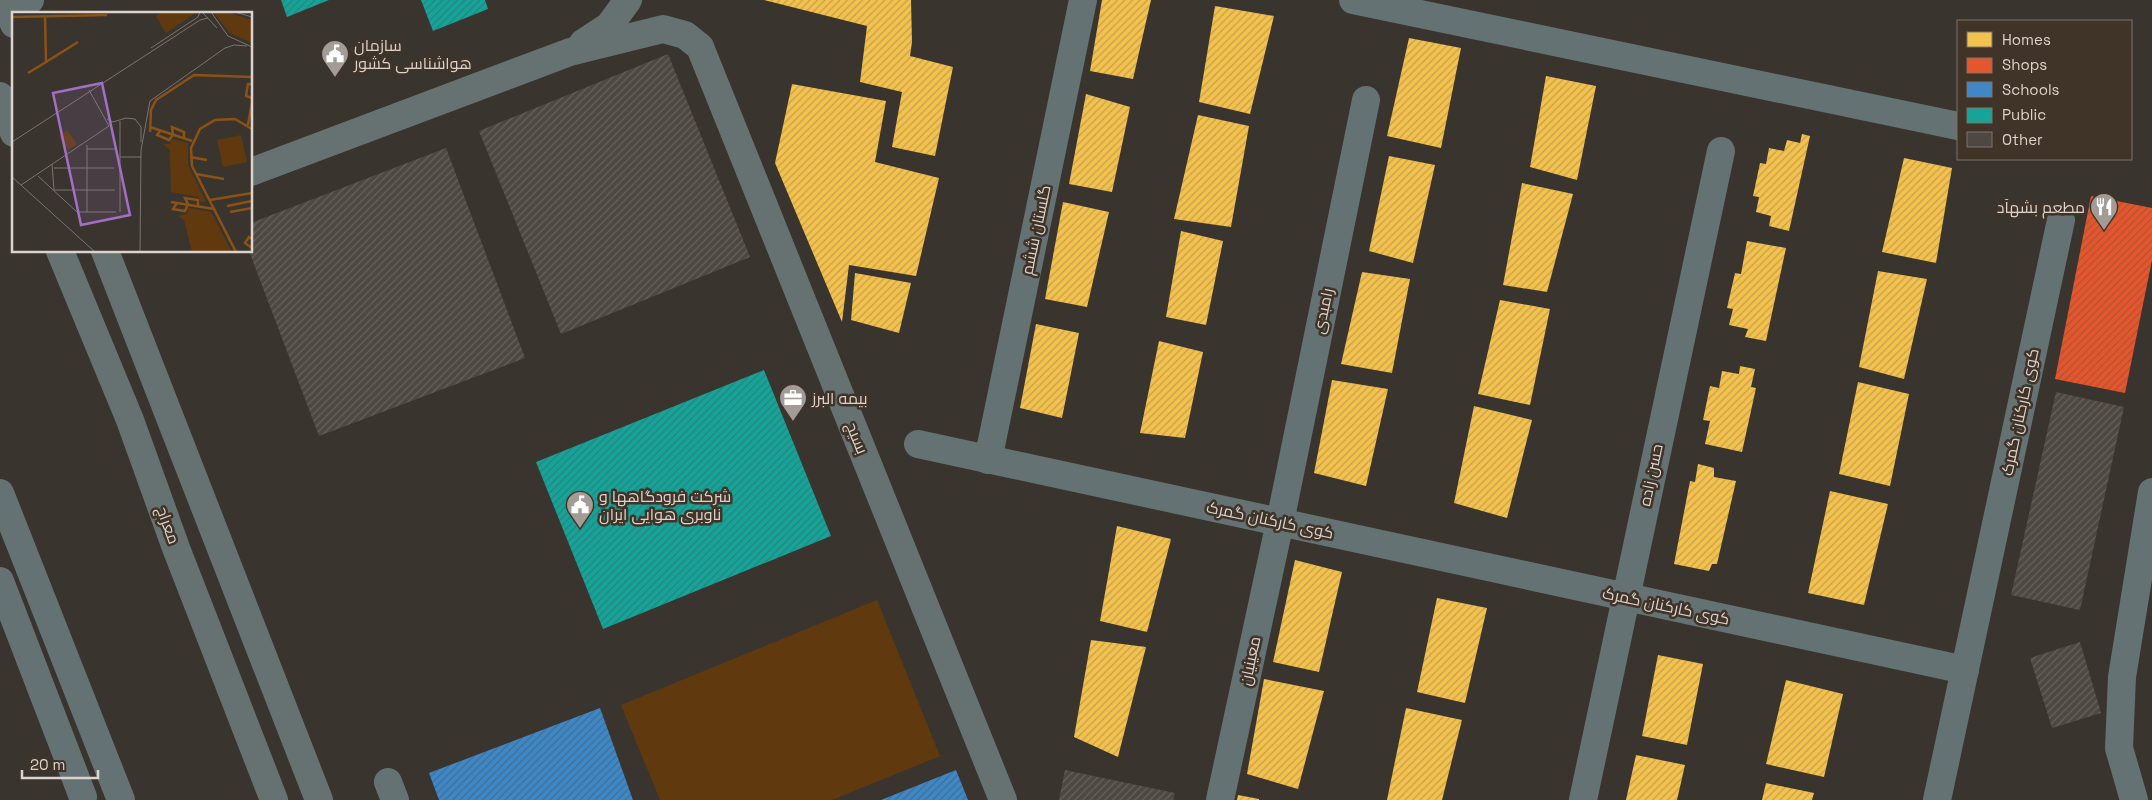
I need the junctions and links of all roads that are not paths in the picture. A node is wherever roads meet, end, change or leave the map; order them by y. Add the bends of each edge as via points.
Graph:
1 (628, 0) edge
2 (1083, 0) edge
3 (1353, 0) edge
4 (570, 52) junction
5 (0, 96) edge
6 (1366, 100) dead end
7 (1957, 126) edge
8 (12, 128) edge
9 (1720, 151) dead end
10 (252, 172) edge
11 (2061, 220) dead end
12 (60, 252) edge
13 (105, 252) edge
14 (918, 444) dead end
15 (988, 460) junction
16 (2152, 492) edge
17 (0, 493) edge
18 (1280, 522) junction
19 (0, 581) edge
20 (2145, 583) edge
21 (1625, 597) junction
22 (1965, 670) junction
23 (84, 799) edge
24 (121, 800) edge
25 (274, 800) edge
26 (319, 800) edge
27 (1003, 800) edge
28 (1220, 800) edge
29 (1583, 800) edge
30 (1937, 800) edge
31 (2134, 800) edge

1 - 4 main road via 609,26
2 - 15 street, گلستان ششم
3 - 7 street
4 - 10 main road
4 - 27 main road, بسیج via 664,29 685,35 700,47
5 - 8 main road
6 - 18 street, رامبدی
9 - 21 street, حسن زاده
11 - 22 street, کوی کارکنان گمرک
12 - 25 main road, معراج via 130,420
13 - 26 main road
14 - 15 street, کوی کارکنان گمرک
15 - 18 street, کوی کارکنان گمرک
16 - 20 street
17 - 24 street
18 - 21 street, کوی کارکنان گمرک
18 - 28 street, معینیان
19 - 23 street
20 - 31 street via 2122,677 2119,748
21 - 22 street, کوی کارکنان گمرک
21 - 29 street, حسن زاده
22 - 30 street

